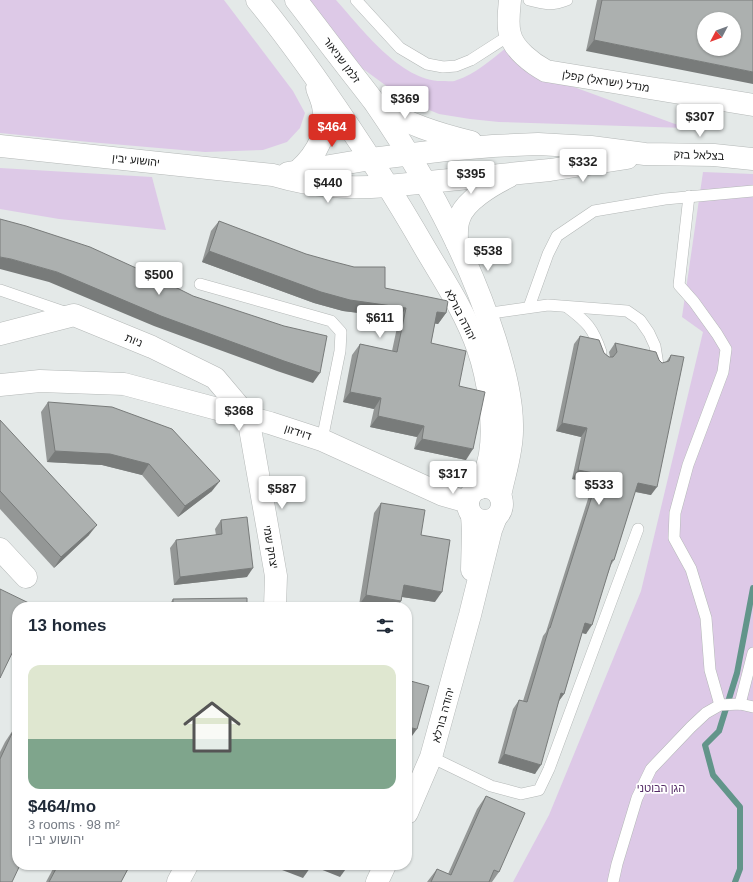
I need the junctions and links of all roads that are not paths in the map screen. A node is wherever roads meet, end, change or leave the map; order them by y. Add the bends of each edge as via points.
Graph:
1 (257, 0) edge
2 (296, 0) edge
3 (356, 0) edge
4 (510, 0) edge
5 (528, 0) edge
6 (567, 0) edge
7 (510, 35) junction
8 (311, 72) junction
9 (375, 103) junction
10 (753, 105) edge
11 (0, 146) edge
12 (493, 146) junction
13 (407, 154) junction
14 (645, 154) junction
15 (371, 159) junction
16 (753, 159) edge
17 (298, 171) junction
18 (515, 174) junction
19 (272, 175) junction
20 (424, 183) junction
21 (388, 186) junction
22 (753, 191) edge
23 (689, 196) junction
24 (457, 244) junction
25 (200, 284) dead end
26 (0, 290) edge
27 (566, 306) junction
28 (529, 308) junction
29 (486, 314) junction
30 (74, 315) junction
31 (465, 318) junction
32 (0, 334) edge
33 (604, 359) edge
34 (658, 365) edge
35 (0, 385) edge
36 (248, 417) junction
37 (322, 440) junction
38 (483, 504) junction
39 (638, 530) dead end
40 (0, 549) edge
41 (26, 577) dead end
42 (275, 602) edge
43 (753, 653) edge
44 (740, 704) junction
45 (720, 705) junction
46 (753, 707) edge
47 (431, 757) junction
48 (412, 801) edge
49 (184, 870) edge
50 (383, 870) edge
51 (178, 882) edge
52 (377, 882) edge
53 (613, 882) edge

1 - 8 street
2 - 9 street, זלמן שניאור
3 - 7 lane via 400,48 427,64 456,66 471,60
4 - 7 street
5 - 6 lane via 547,5
7 - 10 street, מנדל (ישראל) קפלן via 532,64 546,71
8 - 15 street
8 - 17 street via 324,107 325,125 321,142 308,162
9 - 12 street via 397,117 427,130
9 - 13 street, זלמן שניאור
11 - 19 street, יהושוע יבין
12 - 13 street, בצלאל בזק
12 - 14 street, בצלאל בזק via 538,144 592,147
13 - 15 street, יהושוע יבין
13 - 20 street, זלמן שניאור
14 - 16 street, בצלאל בזק via 714,155
14 - 18 street, בצלאל בזק via 587,165
15 - 17 street, יהושוע יבין
15 - 21 street, יהודה בורלא
17 - 19 street, יהושוע יבין
18 - 20 street, בצלאל בזק
18 - 24 street via 484,191 464,208 456,229
19 - 21 street, יהושוע יבין via 327,187
20 - 21 street, בצלאל בזק
20 - 24 street, יהודה בורלא
21 - 31 street, יהודה בורלא
22 - 23 lane
23 - 28 lane via 594,211 557,236
23 - 45 lane via 679,285 718,334 726,349 722,372 686,472 675,513 674,538 691,569 706,618 710,670
24 - 29 street, יהודה בורלא
25 - 37 lane via 331,321 341,332 340,352
26 - 30 lane
27 - 28 lane
27 - 33 lane via 582,318 593,331
27 - 34 lane via 627,311 640,320 650,333
28 - 29 lane
29 - 31 lane
29 - 38 street, יהודה בורלא via 507,383 512,430 510,454
30 - 32 street
30 - 36 street, ניות via 152,347 215,378
31 - 38 street, יהודה בורלא via 478,349 487,385 492,428
35 - 36 street, דוידזון via 40,381 124,384
36 - 37 street, דוידזון
36 - 42 street, יצחק שמי via 276,576
37 - 38 street, דוידזון via 443,495
38 - 47 street, יהודה בורלא via 473,531 470,615
39 - 47 lane via 539,790 521,794 491,786
40 - 41 street
43 - 44 lane
44 - 45 lane
44 - 46 lane
45 - 53 lane via 690,726 651,769 637,798
47 - 48 street, יהודה בורלא
49 - 51 street
50 - 52 street

